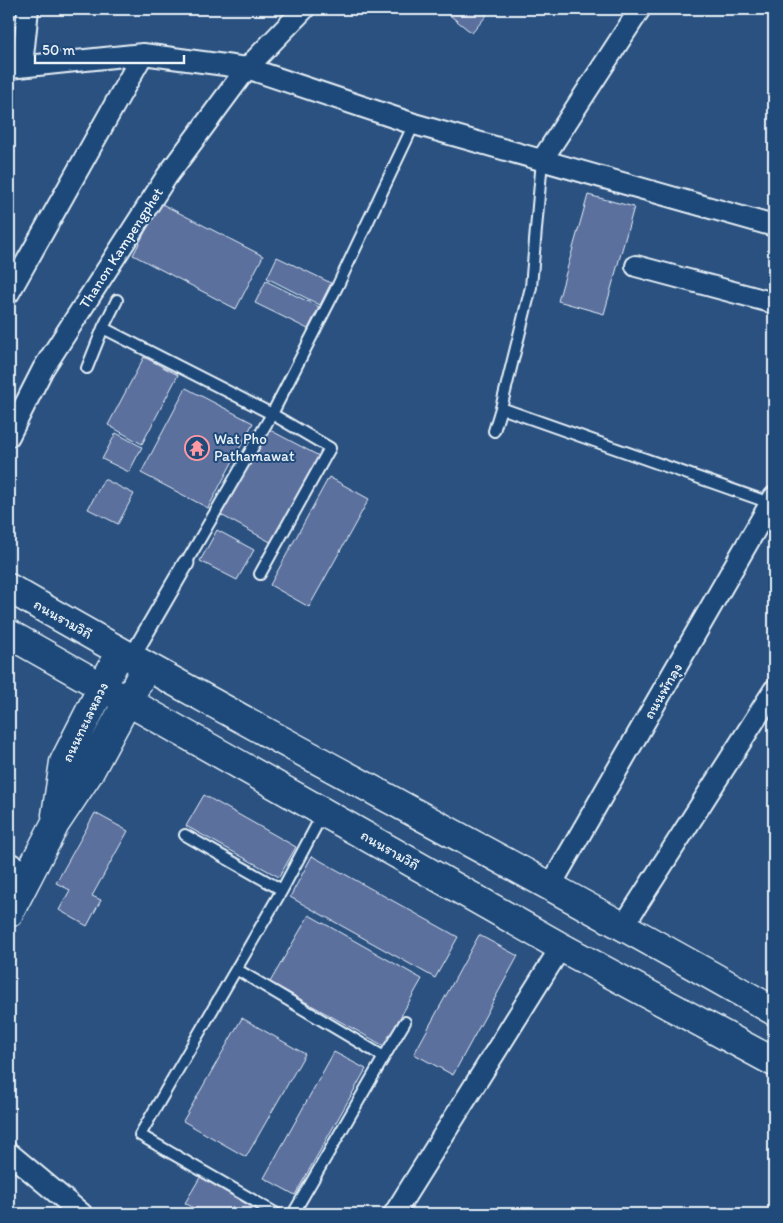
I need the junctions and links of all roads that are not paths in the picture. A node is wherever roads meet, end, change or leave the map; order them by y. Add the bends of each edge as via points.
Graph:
1 (28, 9) edge
2 (304, 9) edge
3 (640, 9) edge
4 (143, 54) junction
5 (16, 67) edge
6 (247, 68) junction
7 (414, 124) junction
8 (542, 160) junction
9 (774, 226) edge
10 (636, 266) dead end
11 (9, 293) edge
12 (117, 300) dead end
13 (774, 303) edge
14 (102, 328) junction
15 (87, 368) dead end
16 (501, 408) junction
17 (272, 414) junction
18 (494, 431) dead end
19 (9, 436) edge
20 (772, 500) edge
21 (186, 563) joint
22 (260, 574) dead end
23 (9, 588) edge
24 (9, 634) edge
25 (132, 659) junction
26 (101, 687) junction
27 (774, 690) edge
28 (128, 702) junction
29 (324, 812) junction
30 (55, 824) junction
31 (185, 835) dead end
32 (19, 869) edge
33 (551, 885) junction
34 (282, 890) junction
35 (9, 913) edge
36 (624, 925) junction
37 (561, 947) junction
38 (236, 969) junction
39 (774, 1011) edge
40 (405, 1022) dead end
41 (384, 1057) junction
42 (774, 1062) edge
43 (9, 1153) edge
44 (82, 1214) edge
45 (277, 1214) edge
46 (293, 1214) edge
47 (394, 1214) edge

1 - 5 street
2 - 6 street, Thanon Kampengphet
3 - 8 street
4 - 5 street
4 - 6 street
4 - 11 street
6 - 7 street
6 - 19 street, Thanon Kampengphet via 159,189 44,369
7 - 8 street
7 - 17 lane via 338,285
8 - 9 street
8 - 16 lane via 531,286
10 - 13 street
12 - 14 lane
14 - 15 lane
14 - 17 lane
16 - 18 lane
16 - 20 lane
17 - 21 lane
17 - 22 lane via 330,448
20 - 33 street, ถนนพัทลุง
21 - 25 street
23 - 25 main road, ถนนรามวิถี
24 - 26 main road, ถนนรามวิถี
25 - 26 main road, ถนนทะเลหลวง
25 - 28 main road, ถนนทะเลหลวง
25 - 33 main road, ถนนรามวิถี
26 - 28 main road, ถนนรามวิถี
26 - 30 main road, ถนนทะเลหลวง via 64,762
27 - 36 street
28 - 29 main road, ถนนรามวิถี
28 - 30 main road, ถนนทะเลหลวง via 89,773
29 - 34 lane
29 - 37 main road, ถนนรามวิถี
30 - 32 main road, ถนนทะเลหลวง
31 - 34 lane
32 - 35 main road, ถนนทะเลหลวง
33 - 36 main road, ถนนรามวิถี
34 - 38 lane
36 - 39 main road, ถนนรามวิถี
37 - 42 main road, ถนนรามวิถี
37 - 47 street
38 - 41 lane
38 - 45 lane via 140,1135
40 - 41 lane
41 - 46 lane
43 - 44 street

